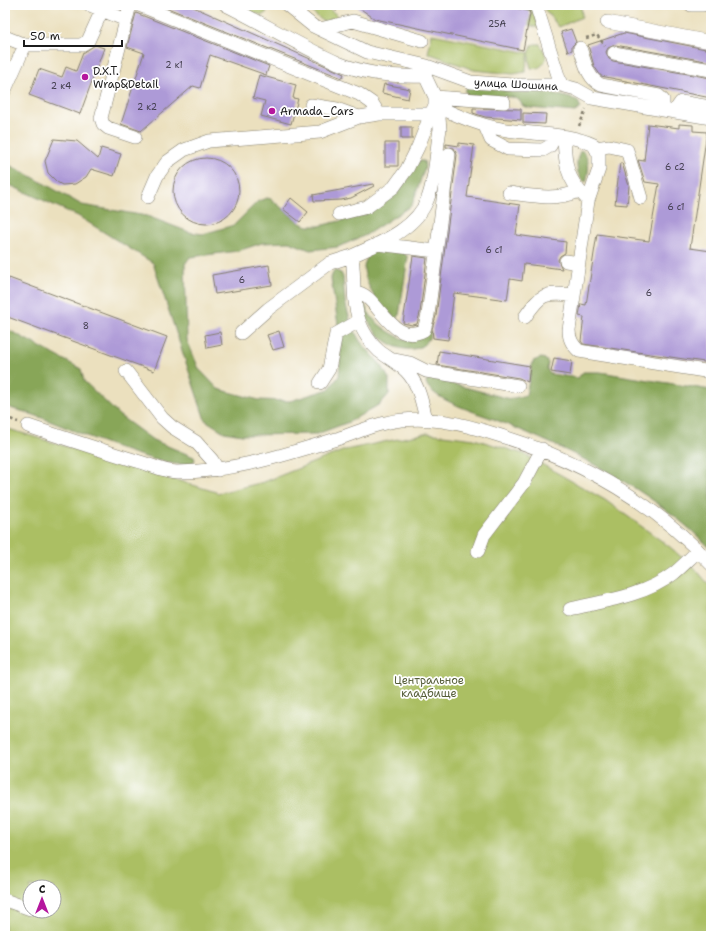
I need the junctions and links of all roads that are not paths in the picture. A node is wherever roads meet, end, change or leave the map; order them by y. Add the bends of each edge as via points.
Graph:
1 (130, 5) edge
2 (139, 5) edge
3 (226, 5) edge
4 (534, 5) edge
5 (691, 5) edge
6 (703, 5) edge
7 (293, 7) edge
8 (96, 8) edge
9 (126, 20) junction
10 (607, 22) dead end
11 (320, 29) junction
12 (5, 37) edge
13 (422, 41) dead end
14 (711, 42) edge
15 (25, 45) junction
16 (580, 48) road end
17 (614, 53) road end
18 (711, 70) edge
19 (426, 71) junction
20 (561, 85) junction
21 (5, 90) edge
22 (504, 102) dead end
23 (311, 105) dead end
24 (434, 105) junction
25 (711, 109) edge
26 (669, 111) junction
27 (379, 114) junction
28 (359, 118) junction
29 (711, 118) edge
30 (485, 126) junction
31 (135, 137) dead end
32 (560, 137) junction
33 (596, 148) junction
34 (449, 154) dead end
35 (579, 191) junction
36 (509, 193) dead end
37 (148, 197) dead end
38 (641, 198) dead end
39 (588, 201) junction
40 (338, 214) dead end
41 (377, 244) junction
42 (436, 251) junction
43 (352, 256) junction
44 (566, 262) dead end
45 (579, 263) junction
46 (355, 292) junction
47 (574, 295) junction
48 (525, 317) dead end
49 (359, 321) junction
50 (241, 333) dead end
51 (394, 359) junction
52 (126, 371) dead end
53 (711, 372) edge
54 (320, 383) dead end
55 (518, 386) dead end
56 (426, 419) junction
57 (28, 426) dead end
58 (542, 449) junction
59 (218, 470) junction
60 (478, 551) dead end
61 (698, 551) junction
62 (711, 564) edge
63 (570, 609) dead end
64 (5, 900) edge
65 (22, 906) edge

1 - 9 street
2 - 27 street via 359,94 372,104
3 - 19 street via 339,63 377,73
4 - 20 street
5 - 6 street
7 - 11 street, улица Шошина
8 - 9 street
8 - 15 street via 88,41 81,45
9 - 31 street via 102,118 103,124 108,128
10 - 14 street
11 - 13 street via 353,21
11 - 19 street, улица Шошина via 367,52
12 - 15 street
15 - 21 street
16 - 26 street via 593,81 601,85 658,96 664,100
17 - 18 street
19 - 20 street, улица Шошина via 471,82
19 - 24 street
20 - 26 street, улица Шошина via 576,89 592,98
22 - 24 street
23 - 28 street via 337,108
24 - 27 street
24 - 30 street
24 - 40 street via 418,147 394,187 367,207
24 - 41 street via 440,129 429,197 416,219
25 - 26 street via 710,106 681,102
26 - 29 street, улица Шошина
27 - 28 street
28 - 37 street via 320,132 209,142 184,150 167,162 157,176
30 - 32 street
30 - 32 street via 491,140 508,149 543,150
32 - 33 street via 578,139
32 - 35 street via 568,172
33 - 38 street via 608,146 627,150
33 - 39 street via 599,169
34 - 42 street
35 - 36 street via 568,196 555,197
35 - 39 street
39 - 45 street
41 - 42 street
41 - 43 street
42 - 46 street via 426,325 420,332 401,330 381,314 368,297 361,292
43 - 46 street
43 - 50 street via 330,262
44 - 45 street
45 - 47 street
46 - 49 street
47 - 48 street via 549,294 535,302
47 - 53 street via 569,339 579,351
49 - 51 street via 379,351
49 - 54 street via 336,334 329,369
51 - 55 street via 426,370
51 - 56 street via 416,385
52 - 59 street via 162,418 196,442
56 - 58 street via 462,424
56 - 59 street via 385,423 244,466
57 - 59 street via 174,472
58 - 60 street via 524,483 484,535
58 - 61 street via 602,477 639,501 672,526
61 - 62 street
61 - 63 street via 672,574 646,588 625,596
64 - 65 street

